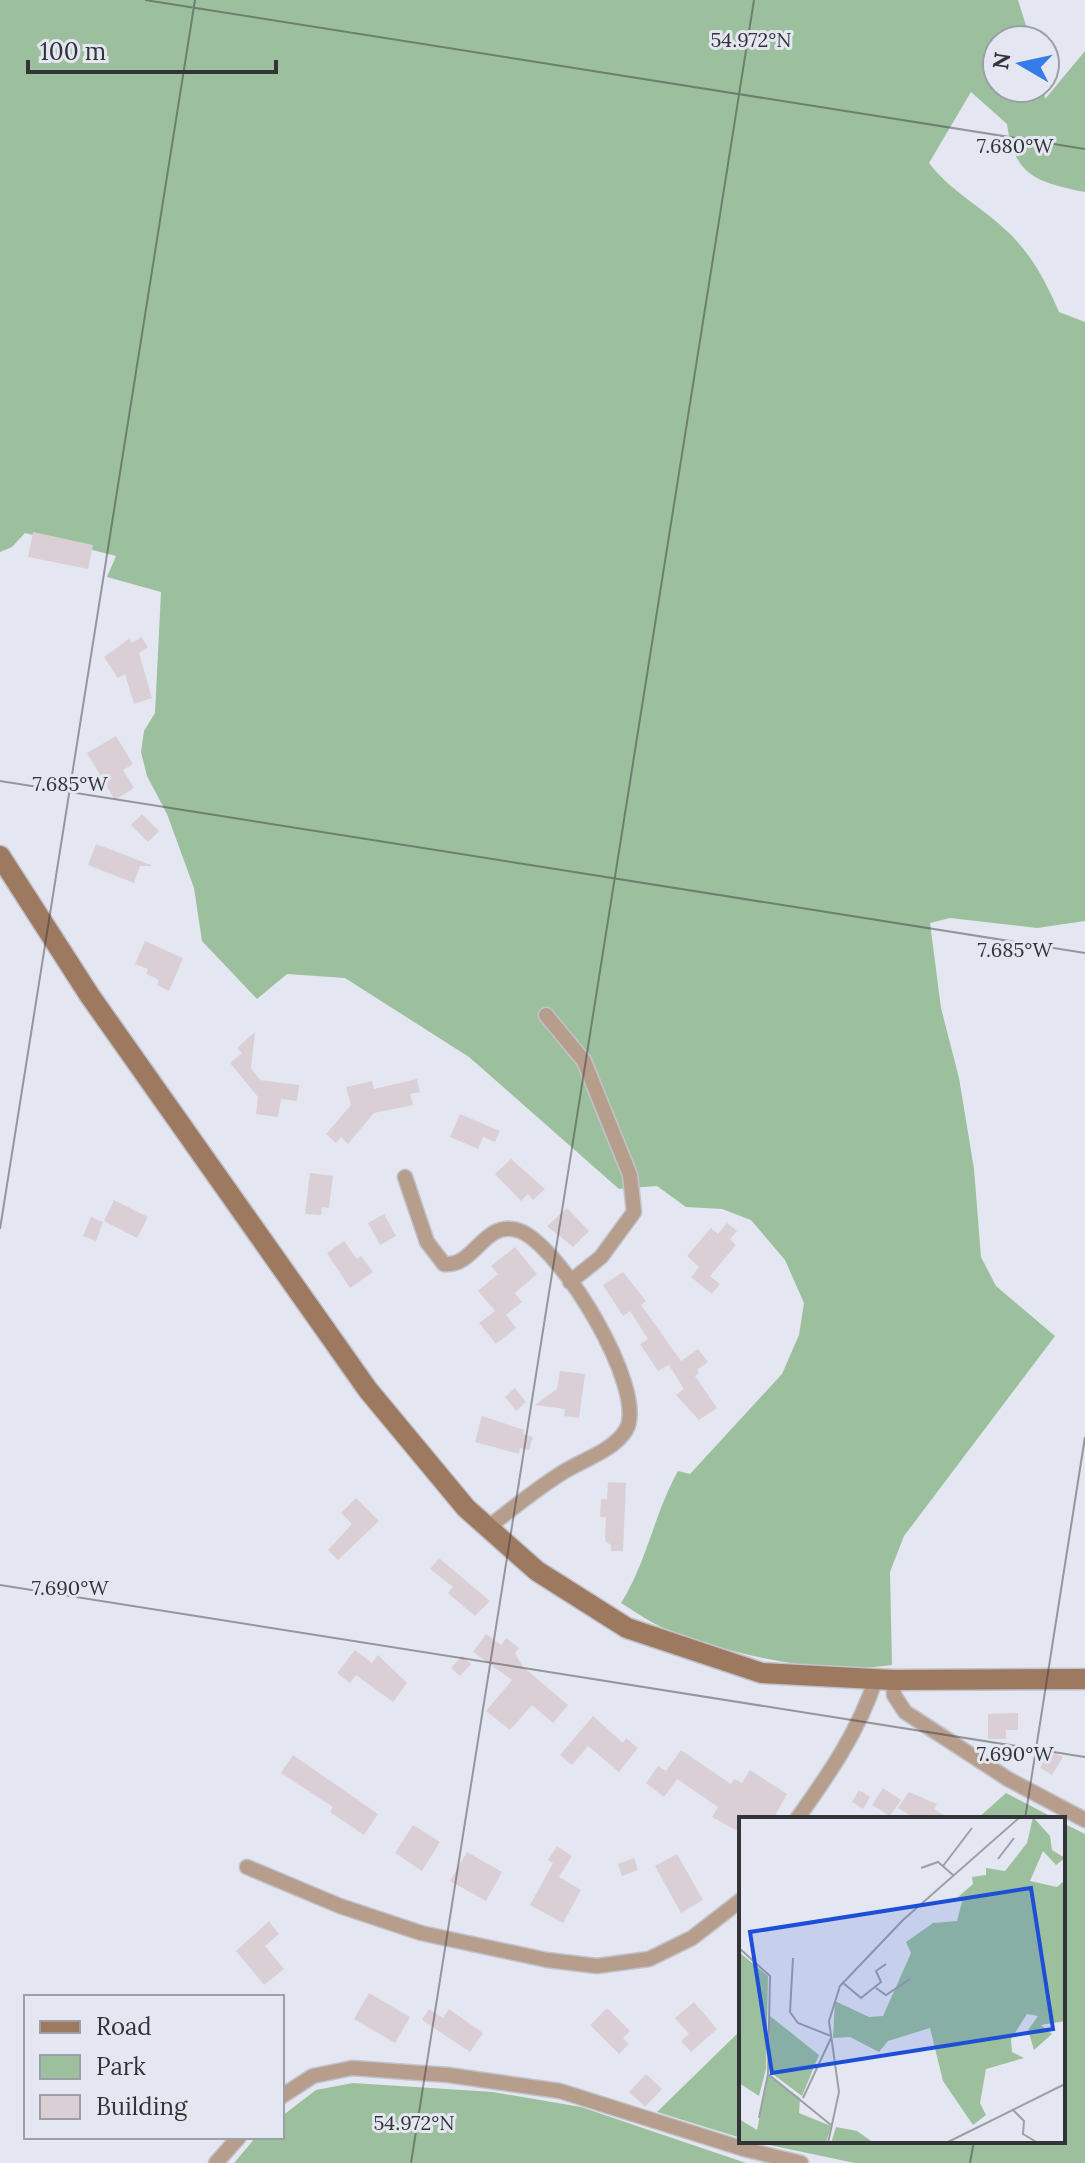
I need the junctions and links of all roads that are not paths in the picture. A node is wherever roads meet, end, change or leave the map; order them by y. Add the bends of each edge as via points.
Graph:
1 (0, 856) edge
2 (546, 1015) dead end
3 (405, 1177) dead end
4 (570, 1282) junction
5 (486, 1529) junction
6 (884, 1679) junction
7 (1085, 1679) edge
8 (798, 1817) edge
9 (1085, 1820) edge
10 (247, 1867) dead end
11 (739, 1902) edge
12 (284, 2095) edge
13 (237, 2139) edge
14 (216, 2163) edge
15 (801, 2163) edge

1 - 5 main road via 90,996 368,1390
2 - 4 street via 584,1061 630,1175 634,1212 601,1257
3 - 4 street via 427,1242 444,1264 460,1263 494,1232 518,1230 529,1235
4 - 5 street via 615,1358 631,1418 611,1445 565,1471
5 - 6 main road via 537,1571 627,1628 762,1673
6 - 7 main road
6 - 8 street
6 - 9 street via 901,1709 912,1717 1008,1779
10 - 11 street via 421,1933 597,1966 649,1959 692,1938
12 - 15 street via 313,2076 352,2068 448,2075 560,2091
13 - 14 street

